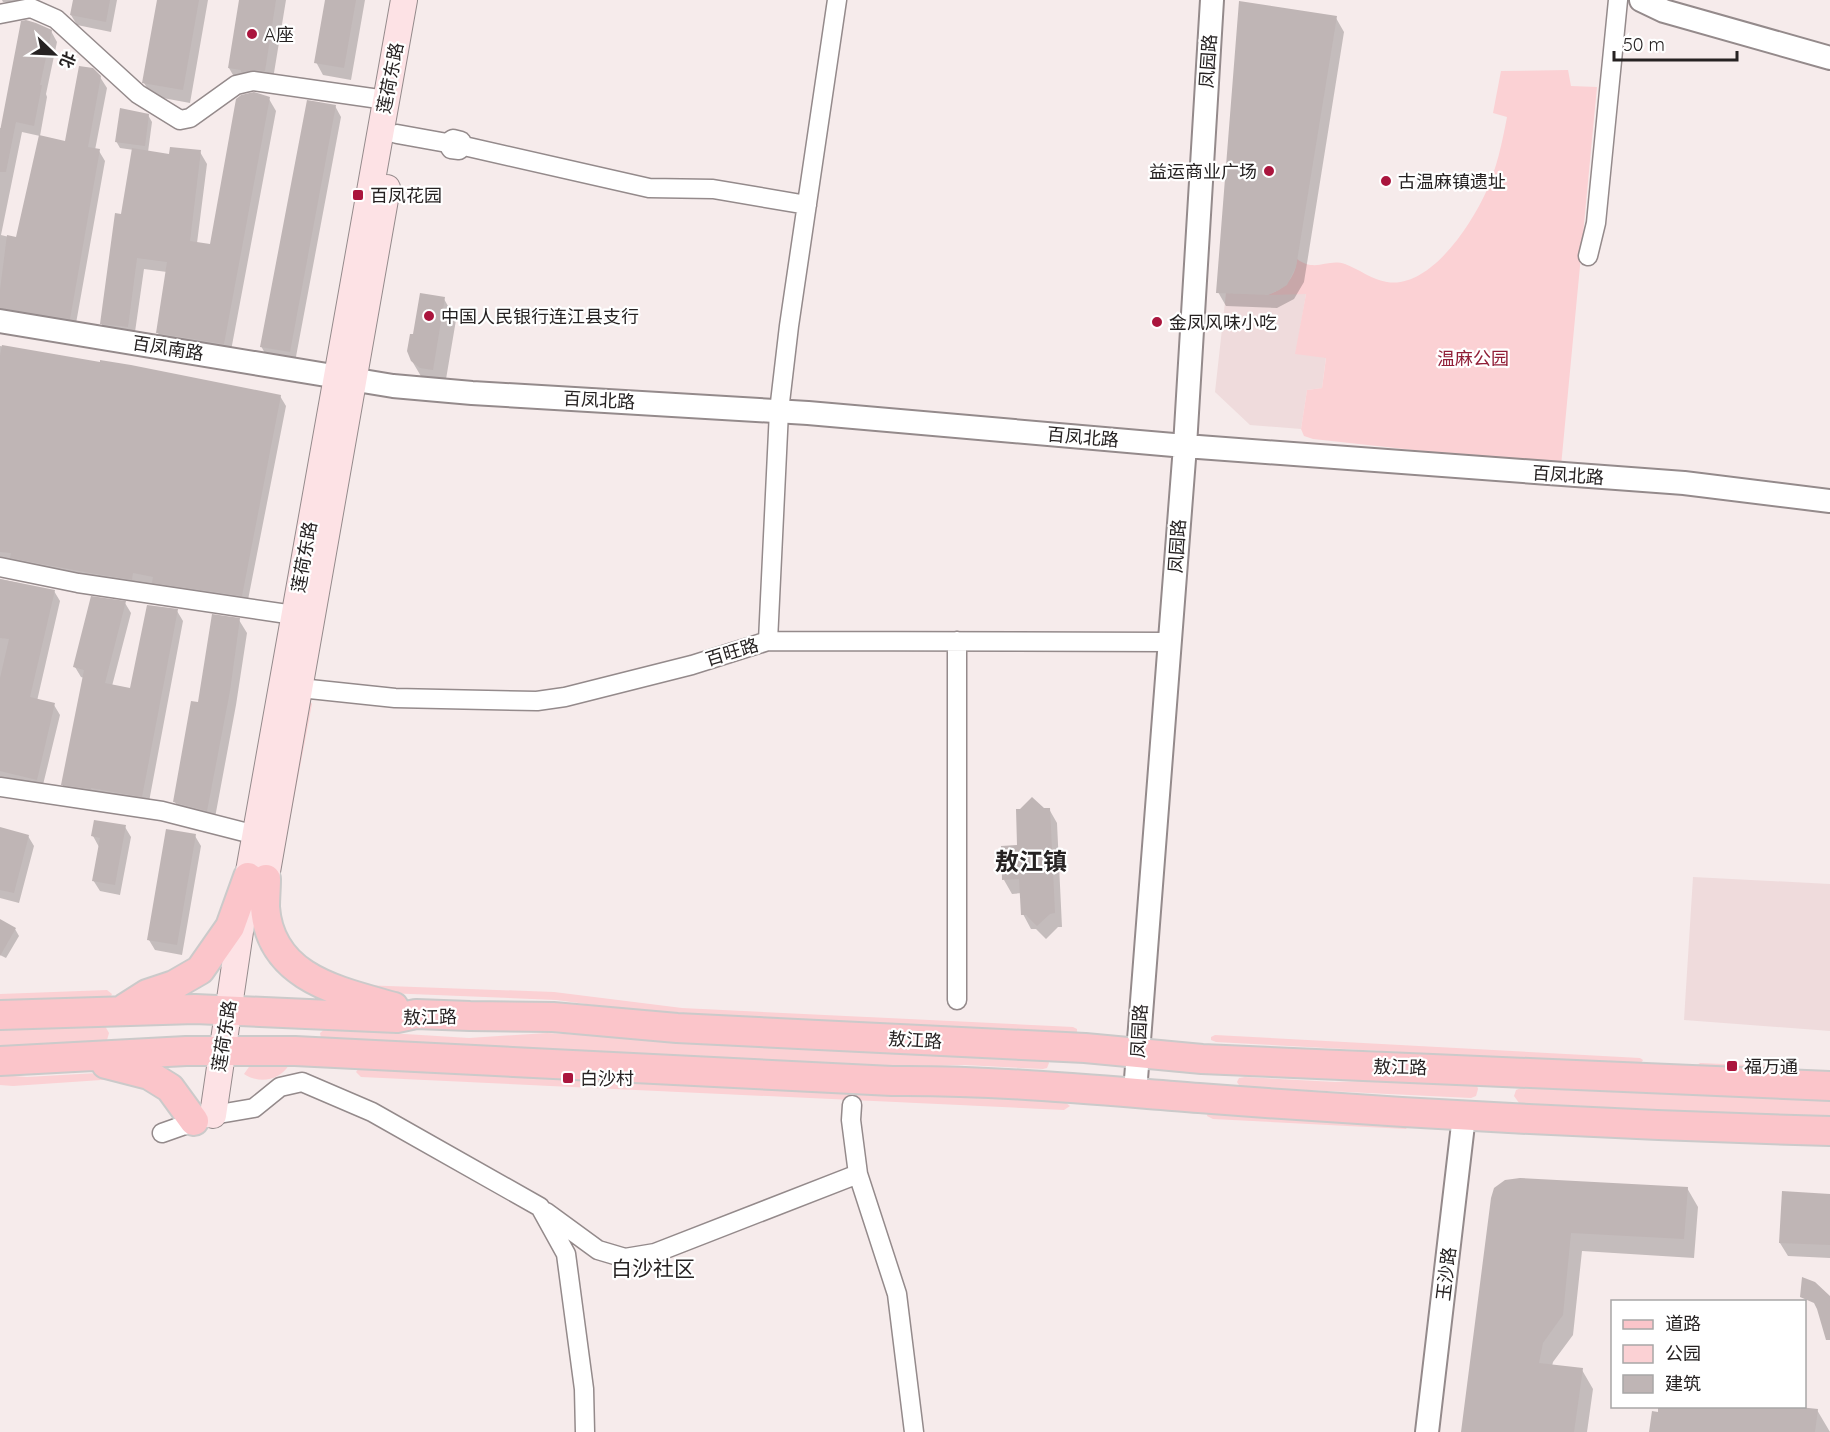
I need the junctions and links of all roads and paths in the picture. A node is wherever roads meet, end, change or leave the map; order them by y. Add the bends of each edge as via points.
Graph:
1 (404, 0) edge
2 (421, 0) edge
3 (837, 0) edge
4 (1212, 0) edge
5 (1618, 0) edge
6 (1641, 0) edge
7 (0, 14) edge
8 (1830, 58) edge
9 (386, 100) junction
10 (397, 134) junction
11 (807, 205) junction
12 (1588, 256) dead end
13 (0, 321) edge
14 (345, 378) junction
15 (779, 411) junction
16 (1185, 446) junction
17 (1830, 501) edge
18 (0, 567) edge
19 (294, 615) junction
20 (768, 641) junction
21 (957, 641) junction
22 (1169, 642) junction
23 (300, 688) junction
24 (0, 787) edge
25 (256, 835) junction
26 (257, 878) junction
27 (957, 1000) dead end
28 (121, 1011) junction
29 (236, 1011) junction
30 (416, 1014) junction
31 (0, 1015) edge
32 (1060, 1047) junction
33 (230, 1051) junction
34 (1138, 1053) junction
35 (119, 1054) junction
36 (75, 1059) junction
37 (1228, 1060) junction
38 (0, 1061) edge
39 (1058, 1086) junction
40 (1830, 1086) edge
41 (1135, 1092) junction
42 (1226, 1099) junction
43 (852, 1105) dead end
44 (212, 1115) junction
45 (1464, 1116) junction
46 (1830, 1131) edge
47 (162, 1133) dead end
48 (858, 1174) junction
49 (540, 1207) junction
50 (585, 1432) edge
51 (914, 1432) edge
52 (1427, 1432) edge

1 - 9 main road, 莲荷东路
2 - 10 main road, 莲荷东路
3 - 11 street
4 - 16 street, 凤园路
5 - 12 street via 1596,224
6 - 8 street via 1664,11
7 - 9 street via 31,8 56,19 138,94 180,120 190,118 236,85 253,81
9 - 14 main road, 莲荷东路
10 - 11 street via 648,188 713,189
10 - 14 main road, 莲荷东路
11 - 15 street
13 - 14 street, 百凤南路
14 - 15 street, 百凤北路 via 472,393
14 - 19 main road, 莲荷东路
14 - 23 main road, 莲荷东路
15 - 16 street, 百凤北路
15 - 20 street
16 - 17 street, 百凤北路 via 1684,483
16 - 22 street, 凤园路
18 - 19 street via 78,583
19 - 25 main road, 莲荷东路
20 - 21 street, 百旺路
20 - 23 street, 百旺路 via 681,668 537,701 395,698
21 - 22 street, 百旺路
21 - 27 street
22 - 34 street, 凤园路
23 - 26 main road, 莲荷东路
24 - 25 street via 162,810
25 - 26 main road, 莲荷东路
26 - 28 main road via 200,970 147,994
26 - 29 main road, 莲荷东路
26 - 30 main road via 270,930 293,966 329,988
28 - 29 main road, 敖江路
28 - 31 main road, 敖江路
28 - 35 main road
29 - 30 main road, 敖江路 via 397,1018
29 - 33 main road, 莲荷东路
30 - 32 main road, 敖江路 via 553,1017 677,1028
32 - 34 main road, 敖江路
32 - 39 main road
33 - 35 main road
33 - 39 main road
33 - 44 main road, 莲荷东路
34 - 37 main road, 敖江路
34 - 41 street, 凤园路
35 - 36 main road
36 - 38 main road
36 - 44 main road via 149,1075
37 - 40 main road, 敖江路
37 - 42 main road
39 - 41 main road
41 - 42 main road
42 - 45 main road
43 - 48 street
44 - 47 street
44 - 49 street via 254,1108 280,1087 302,1082 372,1112
45 - 46 main road
45 - 52 street, 玉沙路
48 - 49 street via 655,1253 625,1258 598,1250
48 - 51 street via 897,1294
49 - 50 street via 566,1254 584,1389

